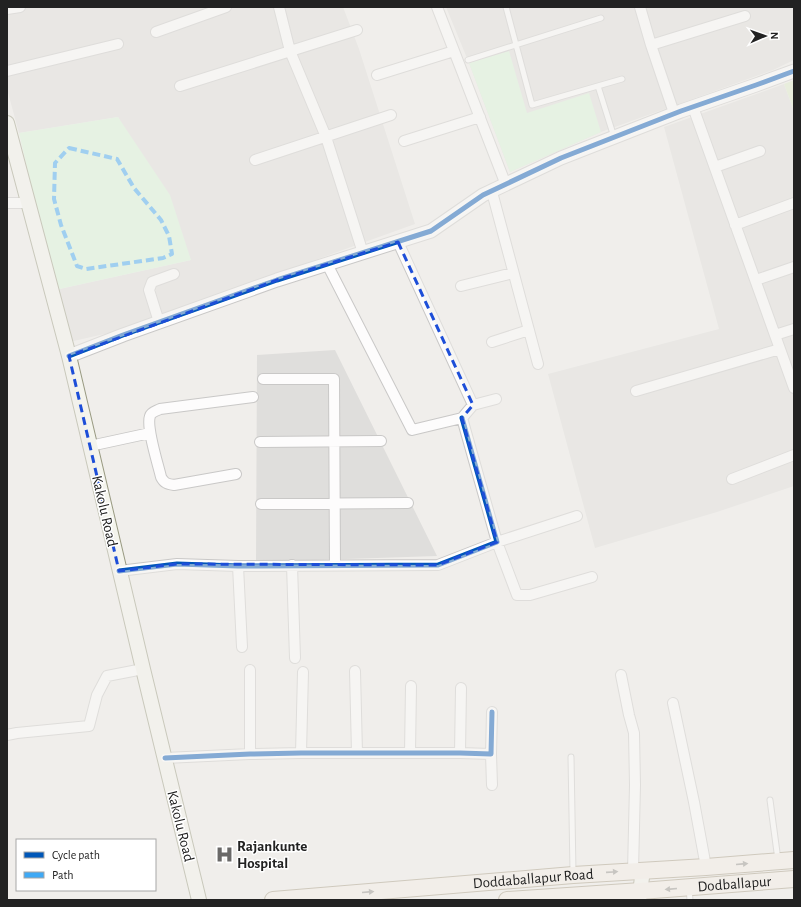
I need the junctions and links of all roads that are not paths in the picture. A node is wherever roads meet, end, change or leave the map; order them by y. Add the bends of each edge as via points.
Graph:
1 (20, 7) edge
2 (226, 7) edge
3 (279, 7) edge
4 (437, 7) edge
5 (506, 7) edge
6 (640, 7) edge
7 (7, 9) edge
8 (745, 16) dead end
9 (601, 18) dead end
10 (357, 30) dead end
11 (156, 32) dead end
12 (118, 44) dead end
13 (516, 45) junction
14 (651, 45) junction
15 (290, 51) junction
16 (454, 51) junction
17 (468, 60) dead end
18 (7, 71) edge
19 (794, 71) edge
20 (377, 75) dead end
21 (622, 79) dead end
22 (180, 86) dead end
23 (598, 86) junction
24 (693, 106) junction
25 (674, 113) junction
26 (392, 115) dead end
27 (480, 117) junction
28 (7, 123) edge
29 (326, 137) junction
30 (614, 137) junction
31 (404, 141) dead end
32 (760, 151) dead end
33 (255, 160) dead end
34 (715, 167) junction
35 (506, 185) junction
36 (492, 192) junction
37 (7, 203) edge
38 (28, 203) junction
39 (794, 203) edge
40 (735, 224) junction
41 (398, 242) junction
42 (363, 253) junction
43 (327, 264) junction
44 (794, 267) edge
45 (513, 273) junction
46 (174, 274) dead end
47 (756, 280) junction
48 (461, 286) dead end
49 (159, 322) junction
50 (794, 329) edge
51 (529, 330) junction
52 (775, 335) junction
53 (492, 342) dead end
54 (780, 349) junction
55 (69, 356) junction
56 (538, 364) dead end
57 (263, 379) dead end
58 (794, 388) edge
59 (636, 391) dead end
60 (253, 397) dead end
61 (496, 399) dead end
62 (473, 405) junction
63 (462, 418) junction
64 (150, 433) junction
65 (334, 441) junction
66 (381, 441) dead end
67 (260, 442) dead end
68 (90, 446) junction
69 (794, 455) edge
70 (236, 474) dead end
71 (732, 478) dead end
72 (334, 503) junction
73 (408, 503) dead end
74 (261, 504) dead end
75 (577, 516) dead end
76 (497, 542) junction
77 (335, 565) junction
78 (238, 566) junction
79 (292, 566) junction
80 (120, 571) junction
81 (592, 577) dead end
82 (242, 647) dead end
83 (295, 658) dead end
84 (143, 669) junction
85 (250, 670) dead end
86 (355, 671) dead end
87 (303, 672) dead end
88 (621, 675) dead end
89 (411, 686) dead end
90 (461, 688) dead end
91 (673, 703) dead end
92 (492, 712) dead end
93 (7, 735) edge
94 (301, 753) junction
95 (357, 753) junction
96 (410, 753) junction
97 (460, 753) junction
98 (250, 754) junction
99 (491, 754) junction
100 (571, 757) dead end
101 (165, 758) junction
102 (492, 785) dead end
103 (770, 800) dead end
104 (794, 860) edge
105 (778, 861) junction
106 (706, 867) junction
107 (638, 871) junction
108 (573, 875) junction
109 (794, 879) edge
110 (690, 894) edge
111 (640, 896) edge
112 (577, 898) edge
113 (199, 900) edge
114 (273, 900) edge
115 (507, 900) edge

1 - 7 street
2 - 11 street
3 - 15 street
4 - 16 street
5 - 13 lane
6 - 14 street
8 - 14 street
9 - 13 lane
10 - 15 street
12 - 18 street
13 - 17 lane
13 - 23 lane via 532,105
14 - 25 street
15 - 22 street
15 - 29 street
16 - 20 street
16 - 27 street
19 - 24 street
21 - 23 lane
23 - 30 lane
24 - 25 street
24 - 34 street
25 - 30 street
26 - 29 street
27 - 31 street
27 - 35 street
28 - 38 main road, Kakolu Road
29 - 33 street
29 - 42 street
30 - 35 street via 561,158
32 - 34 street
34 - 40 street
35 - 36 street
36 - 41 street via 431,231
36 - 45 street
37 - 38 street
38 - 55 main road, Kakolu Road
39 - 40 street
40 - 47 street
41 - 42 street
41 - 62 street
42 - 43 street
43 - 49 street
43 - 63 street via 412,430
44 - 47 street
45 - 48 street
45 - 51 street
46 - 49 street via 152,282 149,290
47 - 52 street
49 - 55 street
50 - 52 street
51 - 53 street
51 - 56 street
52 - 54 street
54 - 58 street
54 - 59 street
55 - 68 main road, Kakolu Road
57 - 65 street via 334,379
60 - 64 street via 154,411 150,415
61 - 62 street
62 - 63 street
63 - 76 street
64 - 68 street
64 - 70 street via 161,477 168,485
65 - 66 street
65 - 67 street
65 - 72 street
68 - 80 main road, Kakolu Road
69 - 71 street
72 - 73 street
72 - 74 street
72 - 77 street
75 - 76 street
76 - 77 street via 438,565
76 - 81 street via 517,596 530,595
77 - 79 street
78 - 79 street
78 - 80 street via 177,564
78 - 82 street
79 - 83 street
80 - 84 main road, Kakolu Road
84 - 93 street via 107,676 97,695 89,726
84 - 101 main road, Kakolu Road
85 - 98 street
86 - 95 street
87 - 94 street
88 - 107 street via 634,733
89 - 96 street
90 - 97 street
91 - 106 street
92 - 99 street
94 - 95 street
94 - 98 street
95 - 96 street
96 - 97 street
97 - 99 street
98 - 101 street
99 - 102 street
100 - 108 lane
101 - 113 main road, Kakolu Road
103 - 105 lane
104 - 105 main road, Doddaballapur Road
106 -> 105 main road, Doddaballapur Road
106 - 107 main road, Doddaballapur Road
108 -> 107 main road, Doddaballapur Road
107 - 111 main road
108 - 112 main road
114 -> 108 main road, Doddaballapur Road
109 - 110 main road, Dodballapur
110 -> 111 main road, Dodballapur
111 - 112 main road, Dodballapur
112 - 115 main road, Dodballapur

